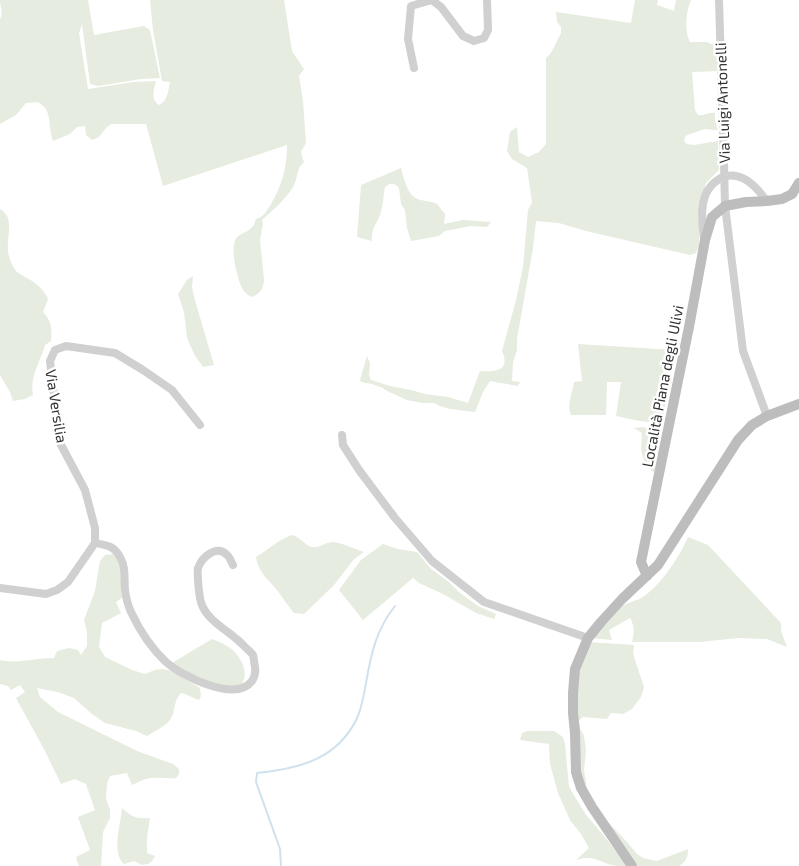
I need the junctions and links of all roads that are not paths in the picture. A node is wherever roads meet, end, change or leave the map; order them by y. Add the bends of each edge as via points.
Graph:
1 (487, 0) edge
2 (719, 0) edge
3 (410, 3) edge
4 (441, 3) edge
5 (414, 68) dead end
6 (724, 176) junction
7 (799, 183) edge
8 (767, 201) junction
9 (724, 206) junction
10 (705, 240) junction
11 (799, 404) edge
12 (766, 416) junction
13 (200, 425) dead end
14 (342, 435) dead end
15 (95, 543) junction
16 (233, 565) dead end
17 (647, 576) junction
18 (0, 588) edge
19 (588, 638) junction
20 (632, 866) edge

1 - 4 street via 488,30 484,38 474,41 464,36
2 - 6 street, Via Luigi Antonelli
3 - 4 street via 432,0
3 - 5 street via 408,40
6 - 8 street via 738,176 749,182
6 - 9 street, Via Luigi Antonelli
6 - 10 street via 709,187 705,195 702,220
7 - 8 main road via 792,194
8 - 9 main road
9 - 10 main road, Località Piana degli Ulivi via 712,217
9 - 12 street via 743,352
10 - 17 main road, Località Piana degli Ulivi via 641,562
11 - 12 main road
12 - 17 main road via 738,440 658,565
13 - 15 street, Via Versilia via 172,390 114,353 66,346 54,350 50,361 60,443 85,490 95,528
14 - 19 street via 343,445 359,470 432,561 484,602
15 - 16 street via 113,547 120,556 125,566 125,592 130,610 158,653 186,675 211,686 231,690 244,688 251,681 256,672 253,656 238,639 206,614 201,604 198,568 209,553 216,551 227,555
15 - 18 street via 68,582 57,590 46,594
17 - 19 main road
19 - 20 main road via 575,669 572,693 576,772 581,788

